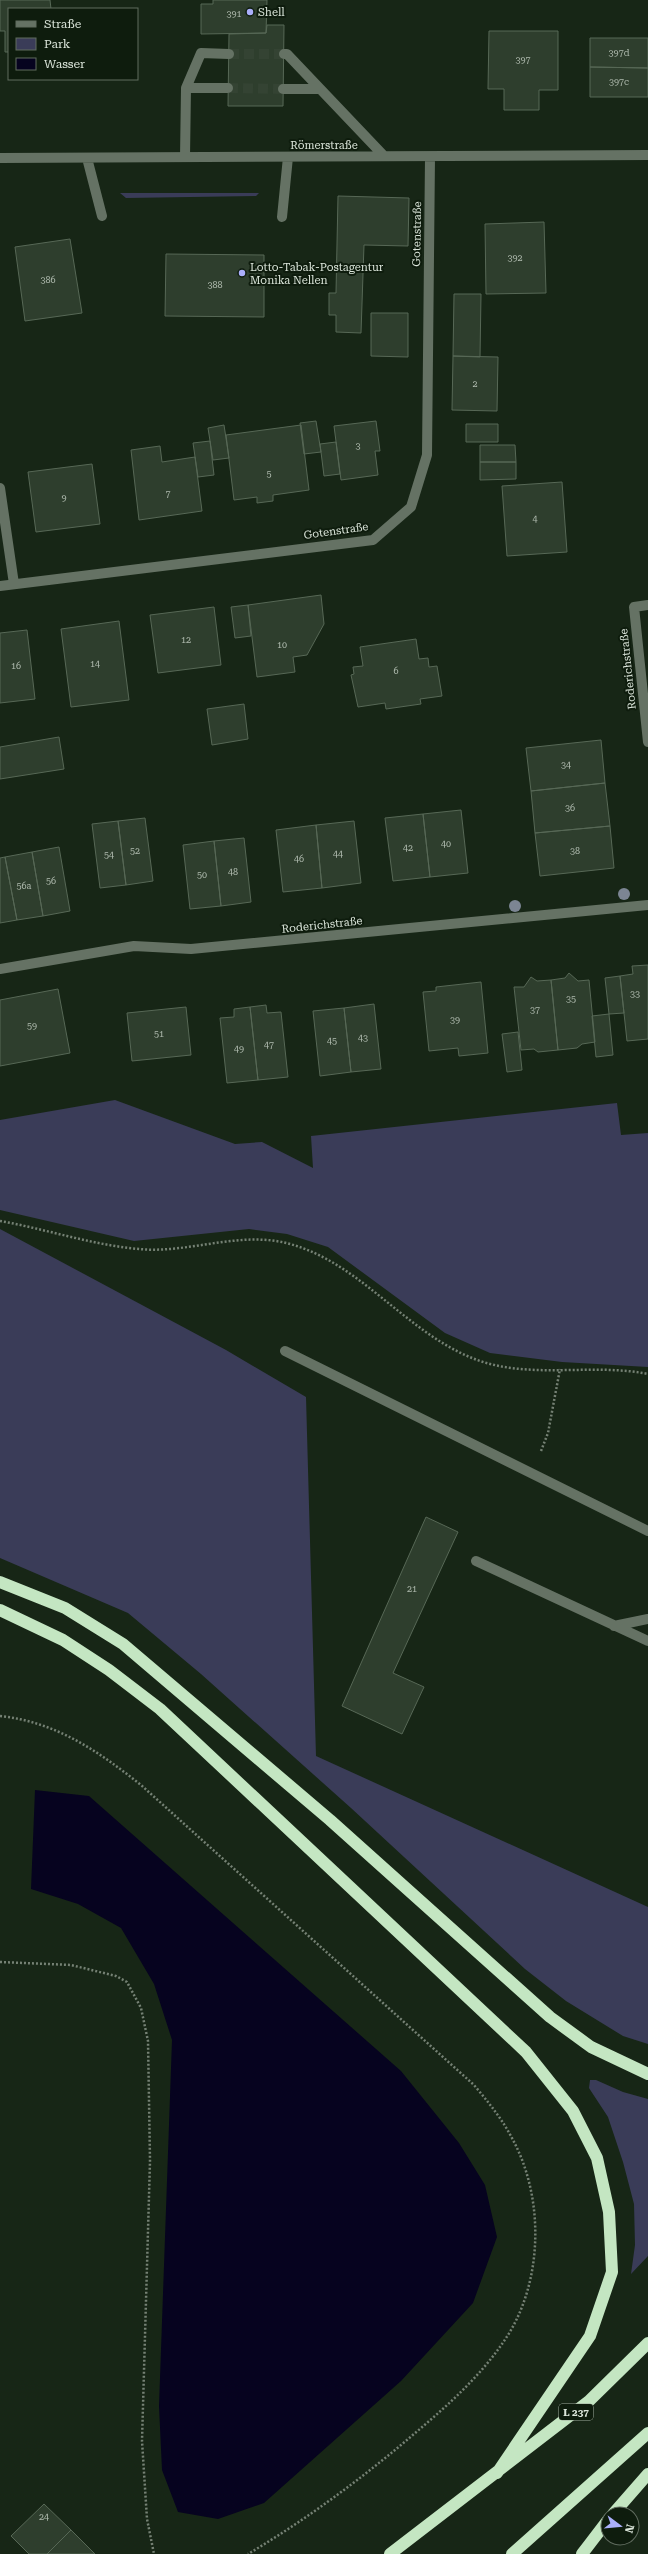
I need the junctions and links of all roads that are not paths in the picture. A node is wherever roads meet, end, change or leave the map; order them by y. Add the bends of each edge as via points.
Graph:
1 (229, 54) tunnel mouth
2 (284, 54) tunnel mouth
3 (186, 88) junction
4 (228, 88) tunnel mouth
5 (283, 89) tunnel mouth
6 (319, 89) junction
7 (648, 155) edge
8 (384, 156) junction
9 (185, 157) junction
10 (288, 157) junction
11 (430, 157) junction
12 (0, 158) edge
13 (87, 158) junction
14 (102, 216) dead end
15 (282, 217) dead end
16 (0, 488) edge
17 (14, 584) junction
18 (0, 586) edge
19 (648, 606) edge
20 (648, 742) edge
21 (648, 905) edge
22 (0, 969) edge
23 (285, 1352) dead end
24 (648, 1531) edge
25 (476, 1561) dead end
26 (0, 1582) edge
27 (0, 1610) edge
28 (648, 1619) edge
29 (614, 1626) junction
30 (648, 1641) edge
31 (648, 2074) edge
32 (648, 2343) edge
33 (648, 2434) edge
34 (497, 2473) junction
35 (648, 2474) edge
36 (620, 2506) edge
37 (600, 2530) edge
38 (390, 2554) edge
39 (512, 2554) edge
40 (582, 2554) edge

1 - 3 street via 201,53
2 - 6 street via 287,54
3 - 4 street
3 - 9 street
5 - 6 street
6 - 8 street
7 - 11 street, Römerstraße
8 - 10 street, Römerstraße
8 - 11 street, Römerstraße
9 - 10 street, Römerstraße
9 - 13 street, Römerstraße
10 - 15 street
11 - 17 street, Gotenstraße via 427,455 411,507 373,540
12 - 13 street, Römerstraße
13 - 14 street
16 - 17 street
17 - 18 street, Gotenstraße
19 - 20 street, Roderichstraße via 634,607
21 - 22 street, Roderichstraße via 191,949 134,946
23 - 24 street
25 - 29 street
26 - 31 highway via 65,1608 123,1644 330,1820 550,2016 591,2048
27 - 34 highway via 63,1640 109,1670 160,1709 526,2052 572,2111 597,2158 609,2212 612,2272 590,2336
28 - 29 street
29 - 30 street
32 - 34 highway, L 237 via 589,2401
33 - 39 highway
34 - 38 highway, L 237
35 - 36 highway
37 - 40 highway

